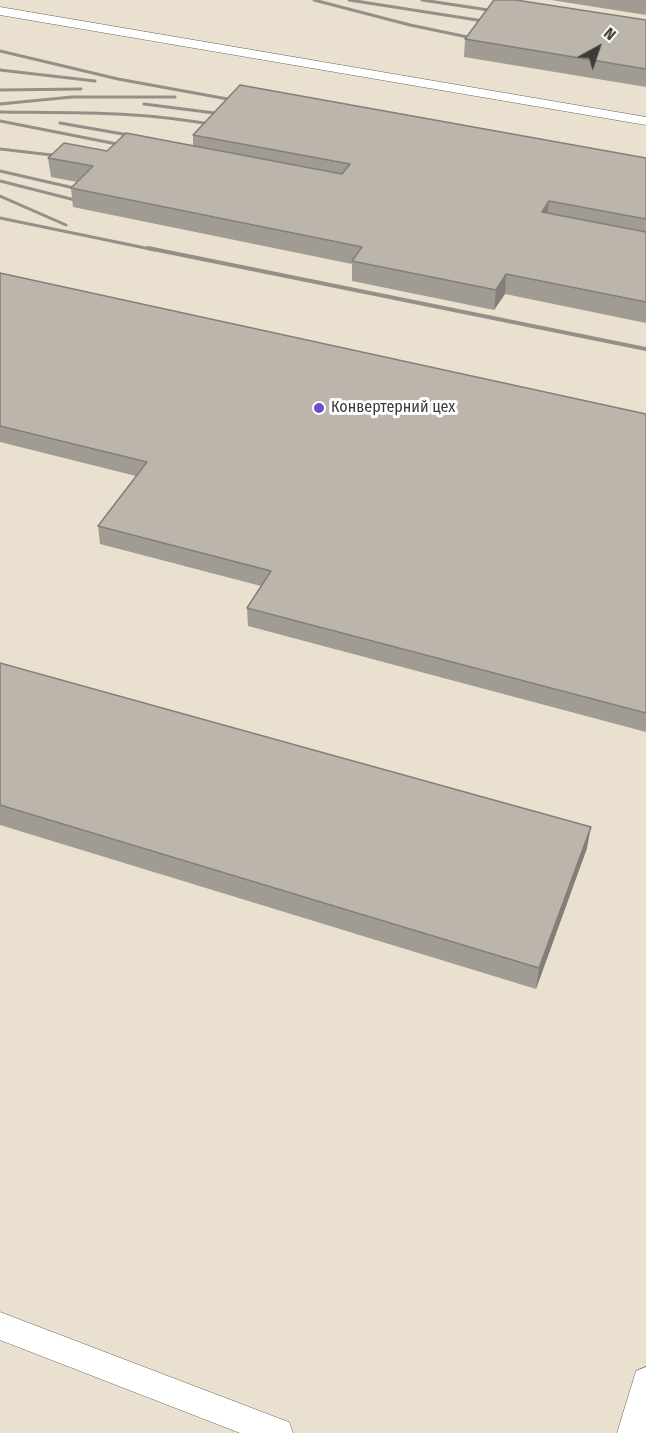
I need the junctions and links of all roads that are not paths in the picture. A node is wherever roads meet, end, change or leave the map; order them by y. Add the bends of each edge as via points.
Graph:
1 (0, 11) edge
2 (646, 121) edge
3 (0, 1326) edge
4 (645, 1399) edge
5 (278, 1433) edge
6 (633, 1433) edge

1 - 2 lane
3 - 5 lane
4 - 6 lane

